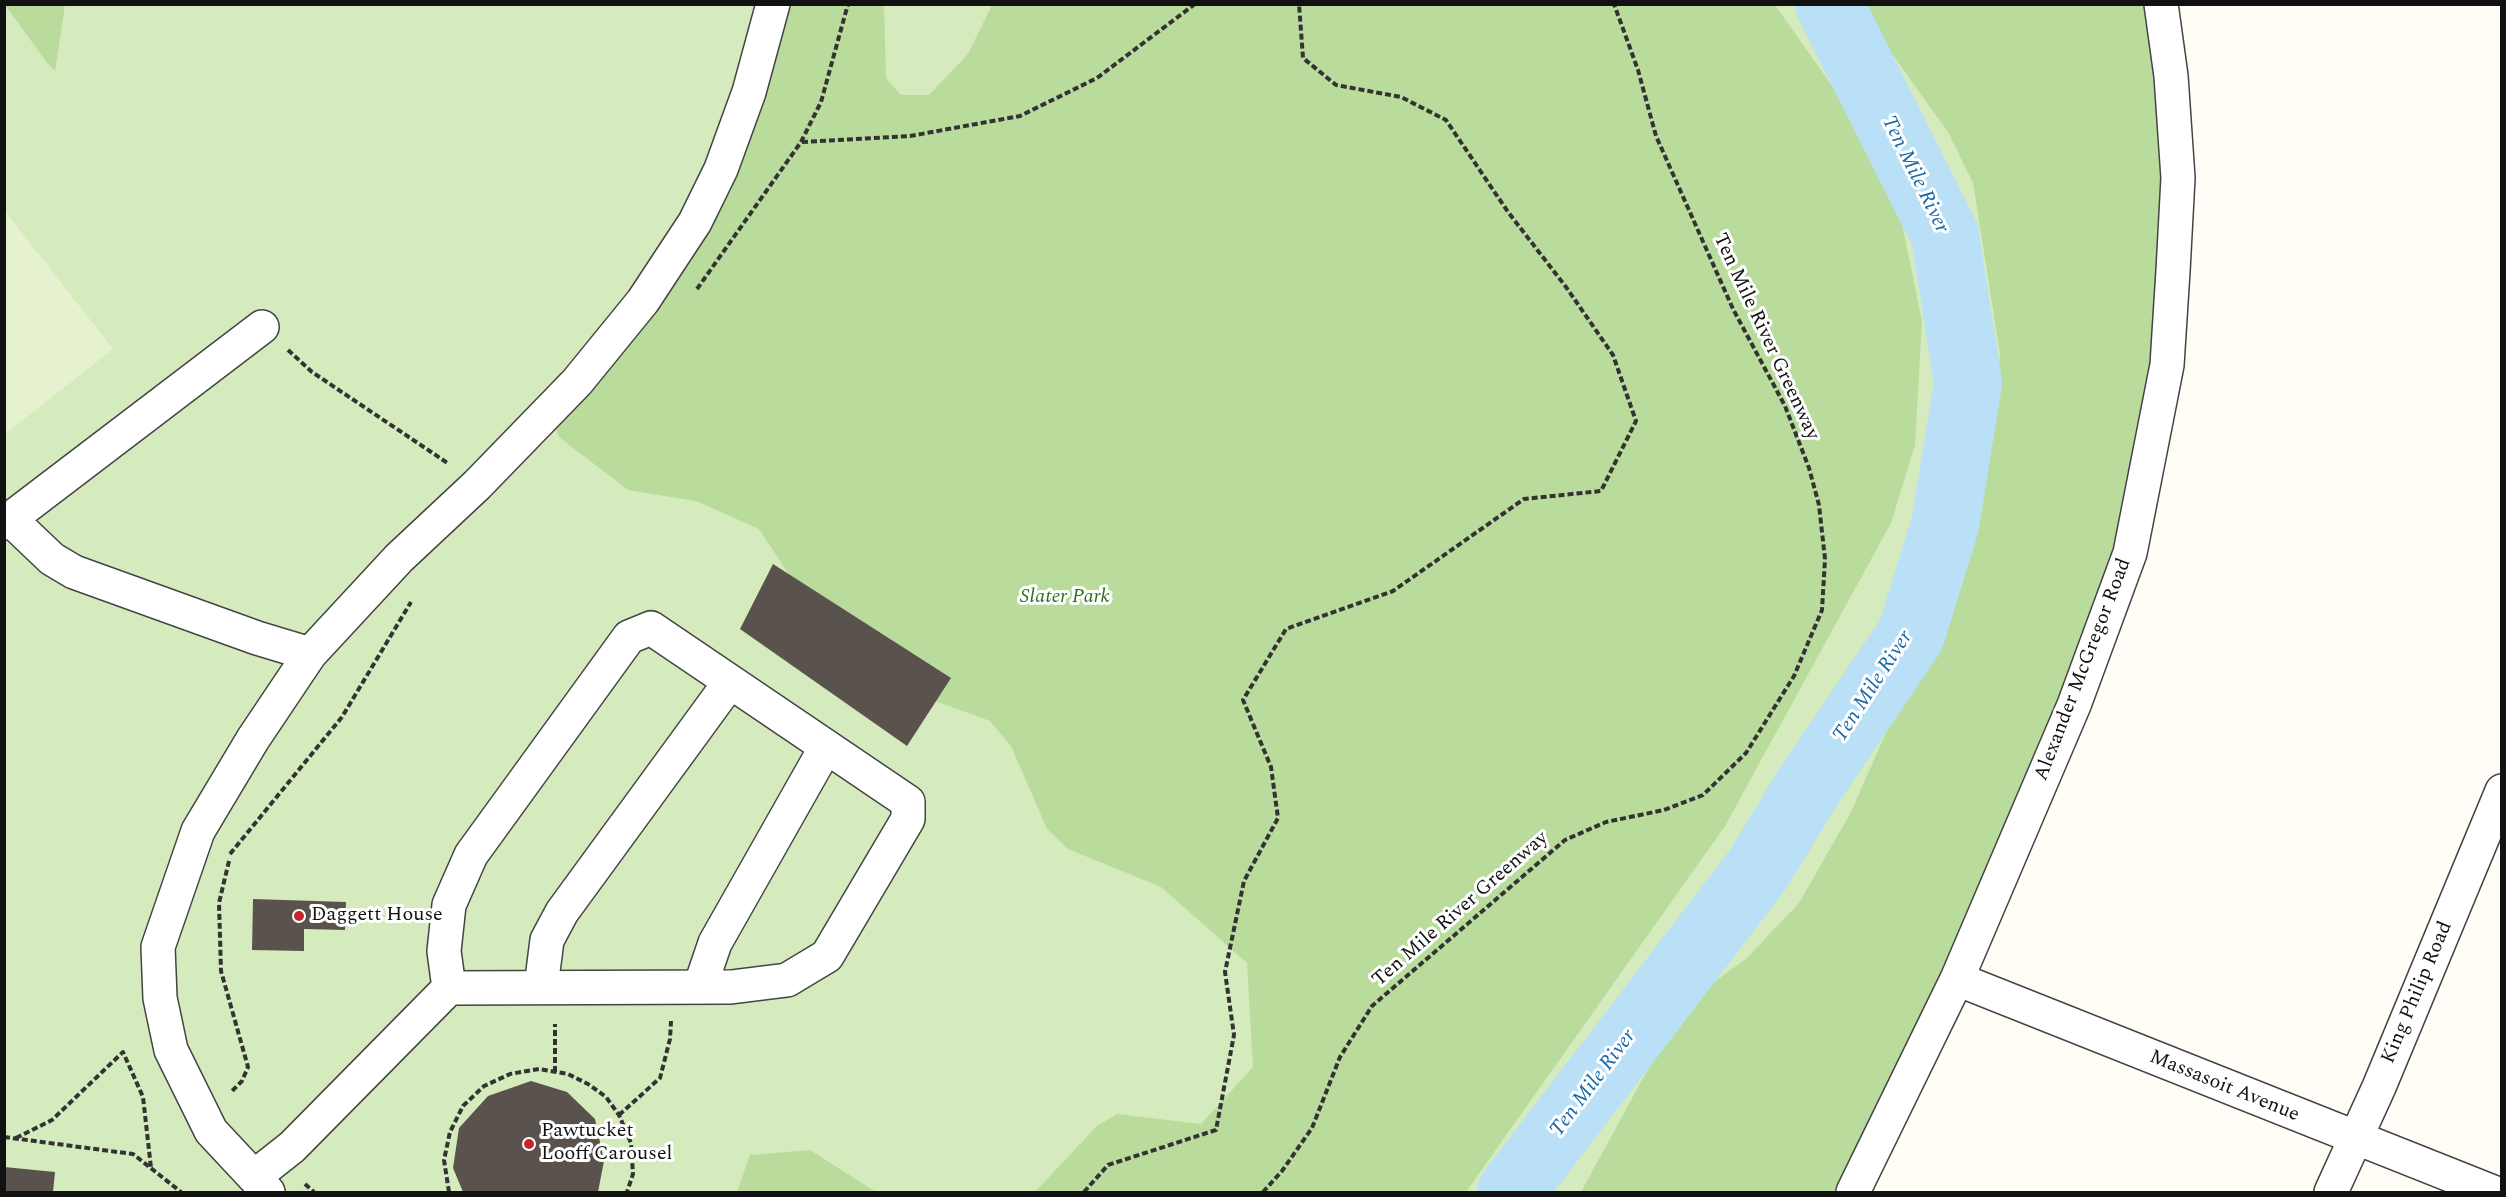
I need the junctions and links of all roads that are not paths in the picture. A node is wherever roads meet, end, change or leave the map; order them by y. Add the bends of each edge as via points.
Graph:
1 (773, 4) edge
2 (2161, 4) edge
3 (262, 327) road end
4 (7, 521) edge
5 (310, 654) junction
6 (730, 682) junction
7 (826, 747) junction
8 (2502, 791) edge
9 (1957, 979) junction
10 (546, 987) junction
11 (687, 987) junction
12 (449, 988) junction
13 (2355, 1140) junction
14 (261, 1185) edge
15 (1853, 1192) edge
16 (2331, 1192) edge
17 (2493, 1192) edge

1 - 5 street via 749,92 721,169 695,222 643,300 577,382 399,558
2 - 9 street, Alexander McGregor Road via 2178,178 2167,365 2130,553 2100,640
3 - 4 street
4 - 5 street via 74,572
5 - 14 street via 198,831 158,947 160,998 171,1050 211,1131
6 - 7 street
6 - 10 street via 562,912 548,940
6 - 12 street via 651,628 629,637 471,855 449,906 444,951
7 - 11 street via 716,943
7 - 11 street via 908,802 908,819 827,956 788,980 731,987
8 - 13 street, King Philip Road
9 - 13 street, Massasoit Avenue
9 - 15 street, Alexander McGregor Road
10 - 11 street
10 - 12 street
12 - 14 street via 286,1152
13 - 16 street, King Philip Road
13 - 17 street, Massasoit Avenue

